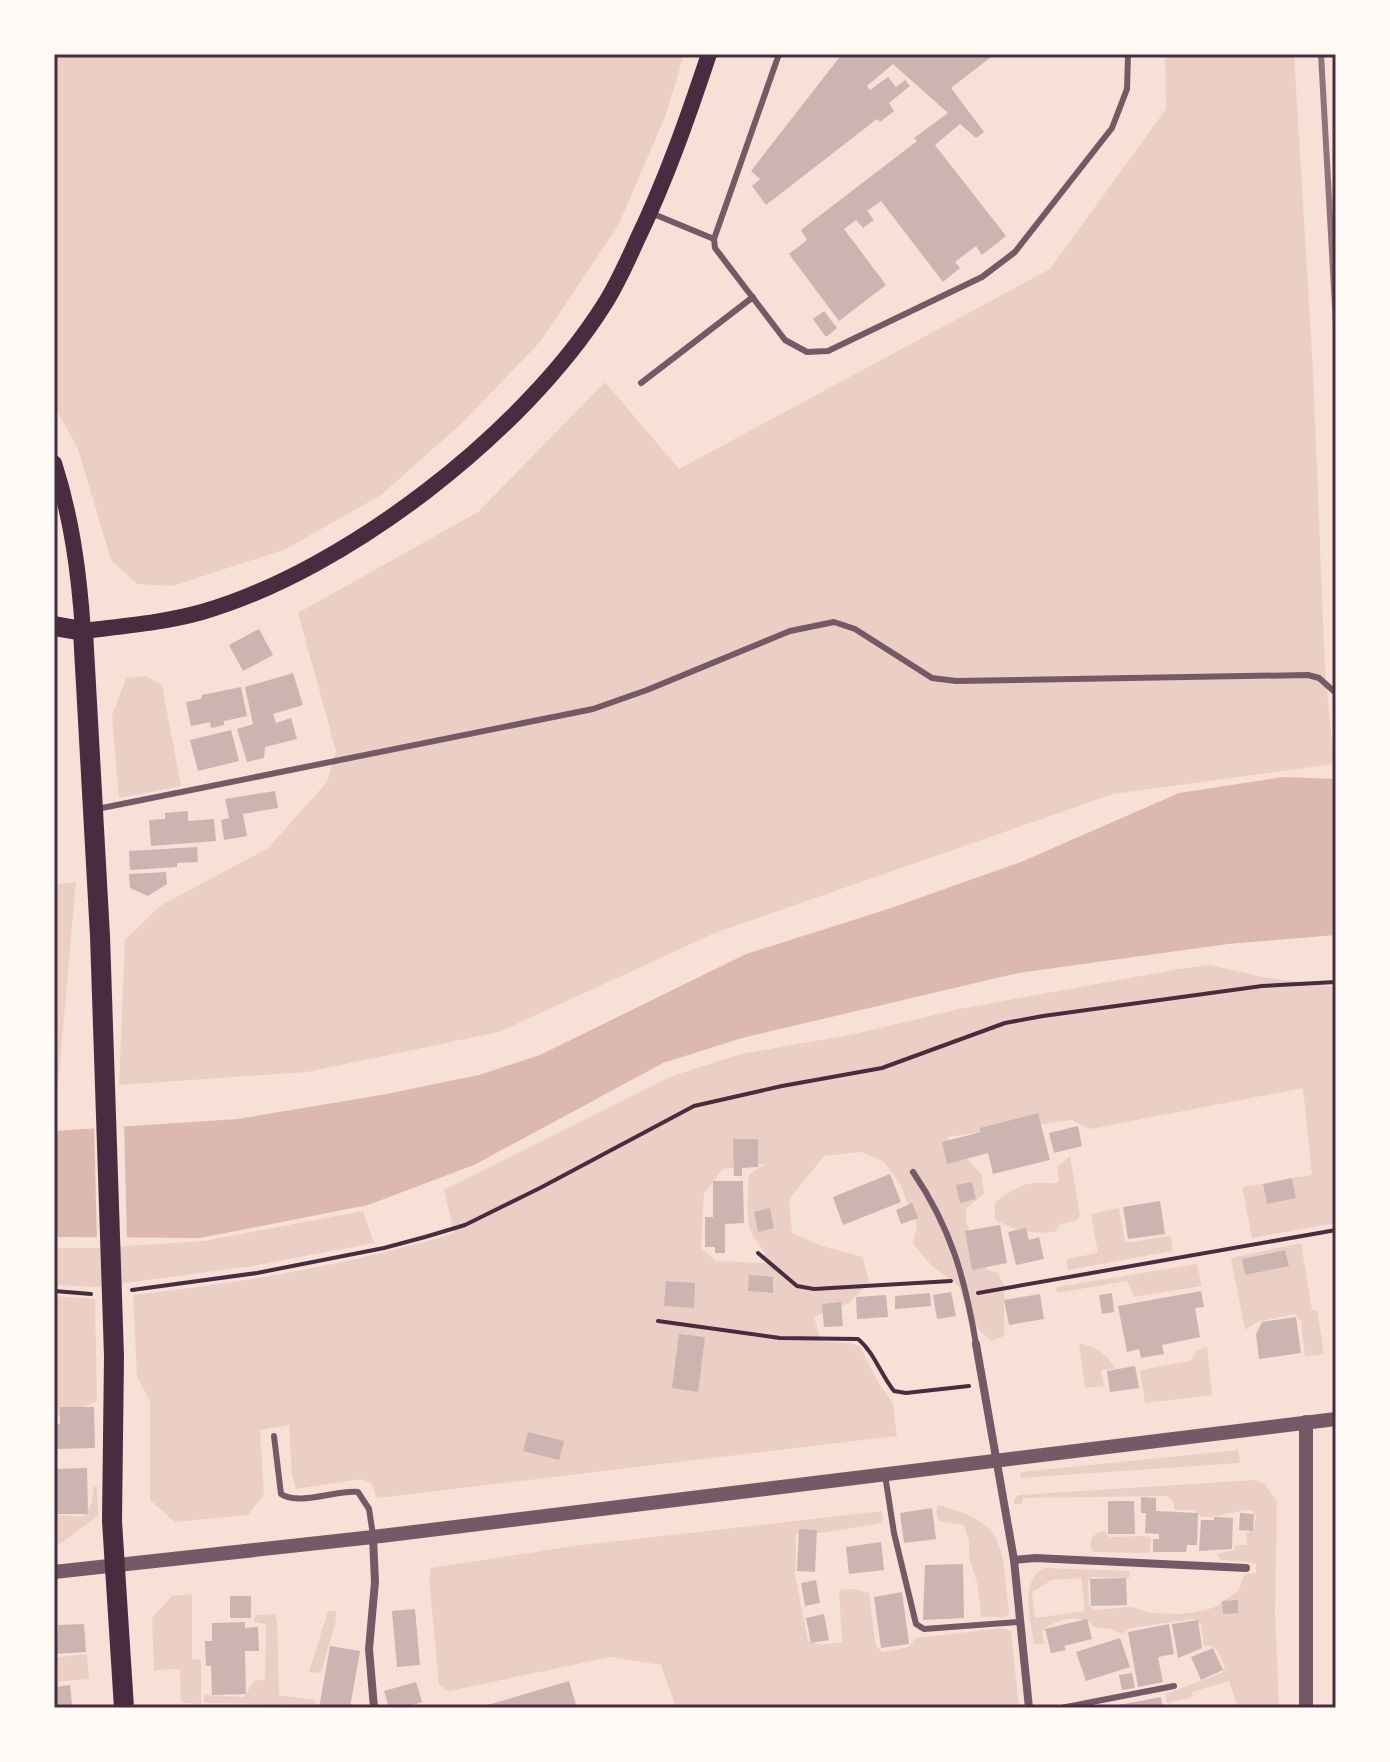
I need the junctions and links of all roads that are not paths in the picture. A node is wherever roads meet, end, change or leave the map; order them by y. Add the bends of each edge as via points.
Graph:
1 (709, 54) edge
2 (779, 54) edge
3 (1128, 54) edge
4 (650, 213) junction
5 (714, 239) junction
6 (753, 297) junction
7 (641, 383) dead end
8 (54, 463) edge
9 (54, 626) edge
10 (83, 631) junction
11 (1336, 693) edge
12 (93, 809) junction
13 (913, 1172) dead end
14 (976, 1344) joint
15 (1336, 1419) edge
16 (1306, 1422) junction
17 (274, 1436) dead end
18 (995, 1462) junction
19 (885, 1475) junction
20 (373, 1537) junction
21 (1014, 1560) junction
22 (115, 1565) junction
23 (1246, 1568) dead end
24 (54, 1572) edge
25 (1018, 1622) junction
26 (1174, 1686) dead end
27 (124, 1708) edge
28 (374, 1708) edge
29 (1029, 1708) edge
30 (1061, 1708) edge
31 (1306, 1708) edge

1 - 4 main road
2 - 5 lane
3 - 6 lane via 1127,89 1112,128 1026,241 982,277 828,351 807,352 785,340
4 - 5 lane
4 - 10 main road via 605,304 559,368 511,419 398,513 326,557 202,612
5 - 6 lane via 715,248
6 - 7 lane
8 - 10 main road via 75,546
9 - 10 main road
10 - 12 main road
11 - 12 lane via 1308,675 932,678 855,629 834,622 790,631 593,709
12 - 22 main road via 114,1356
13 - 14 lane via 949,1236 968,1295
14 - 18 street
15 - 16 street
16 - 18 street
16 - 31 street
17 - 20 lane via 281,1494 297,1499 358,1492 369,1509
18 - 19 street
18 - 21 street
19 - 20 street
19 - 25 lane via 916,1624 924,1629
20 - 22 street
20 - 28 street via 369,1649
21 - 23 street
21 - 25 street
22 - 24 street
22 - 27 main road
25 - 29 street
26 - 30 lane

